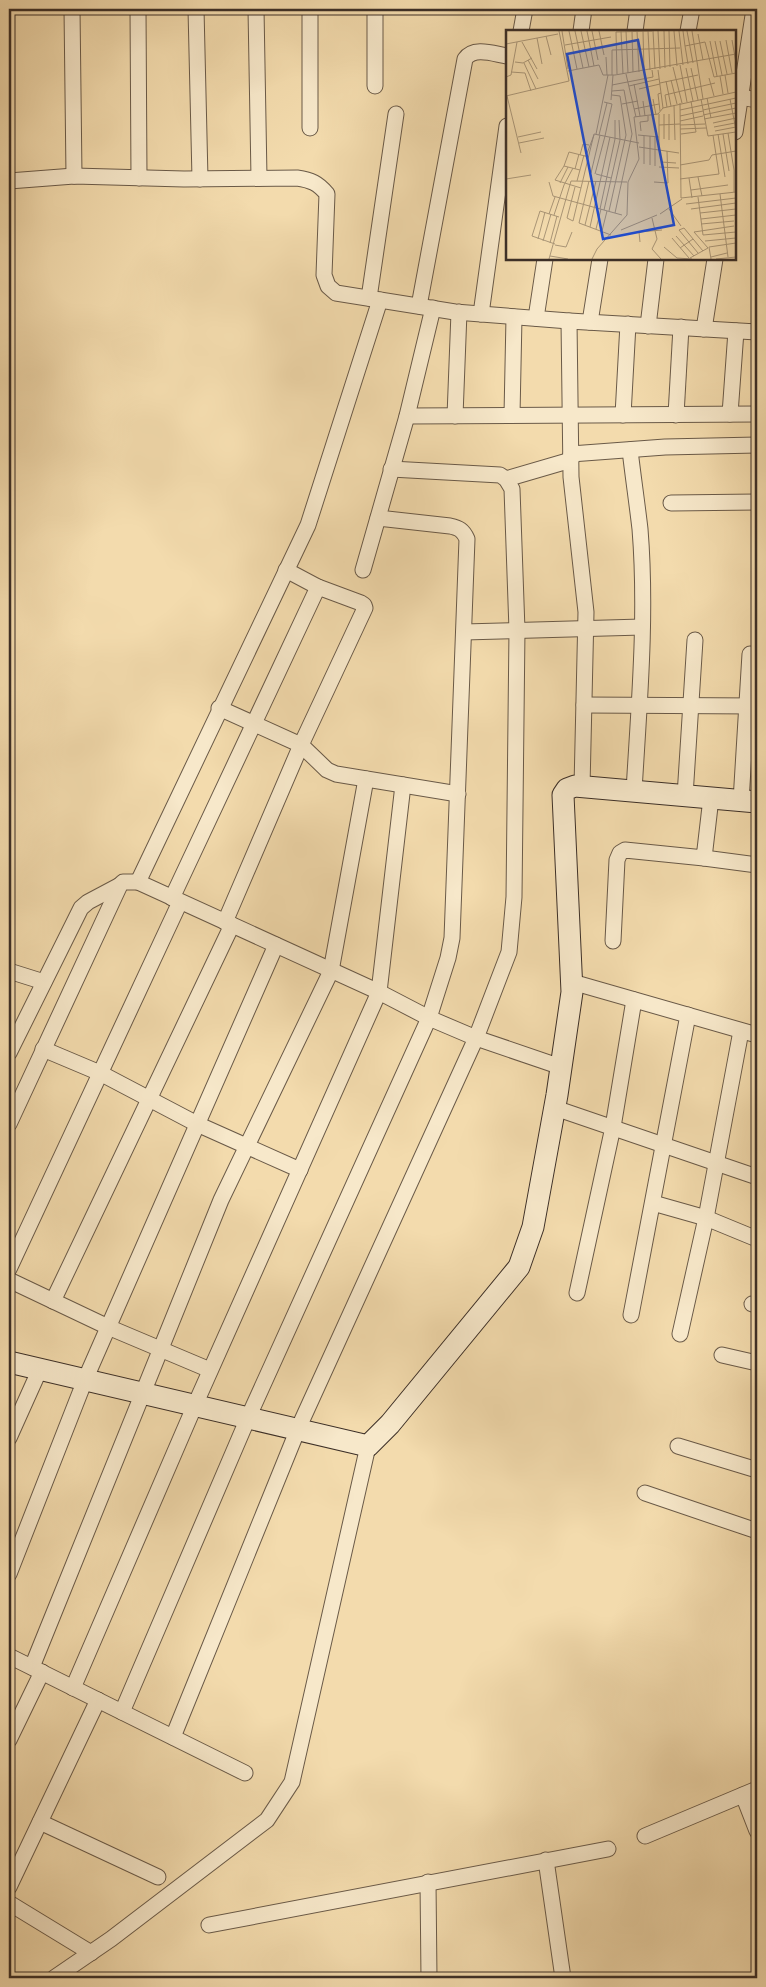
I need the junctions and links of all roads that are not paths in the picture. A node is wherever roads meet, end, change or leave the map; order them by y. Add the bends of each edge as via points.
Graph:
1 (72, 9) edge
2 (138, 9) edge
3 (196, 9) edge
4 (256, 9) edge
5 (310, 9) edge
6 (375, 9) edge
7 (525, 9) edge
8 (584, 9) edge
9 (638, 9) edge
10 (692, 9) edge
11 (754, 9) edge
12 (521, 30) edge
13 (581, 30) edge
14 (634, 30) edge
15 (688, 30) edge
16 (506, 56) edge
17 (375, 86) dead end
18 (738, 97) edge
19 (757, 100) edge
20 (396, 114) dead end
21 (736, 120) edge
22 (310, 128) dead end
23 (506, 133) edge
24 (74, 176) junction
25 (139, 178) junction
26 (259, 178) junction
27 (200, 179) junction
28 (9, 181) edge
29 (545, 260) edge
30 (600, 260) edge
31 (656, 260) edge
32 (715, 260) edge
33 (375, 299) junction
34 (426, 307) junction
35 (458, 312) junction
36 (481, 314) junction
37 (514, 317) junction
38 (536, 318) junction
39 (569, 321) junction
40 (590, 322) junction
41 (628, 324) junction
42 (648, 326) junction
43 (681, 327) junction
44 (704, 328) junction
45 (736, 330) junction
46 (757, 332) edge
47 (730, 414) junction
48 (757, 414) edge
49 (512, 415) junction
50 (571, 415) junction
51 (623, 415) junction
52 (676, 415) junction
53 (406, 416) junction
54 (455, 416) junction
55 (757, 445) edge
56 (630, 450) junction
57 (571, 457) junction
58 (391, 470) junction
59 (506, 479) junction
60 (757, 502) edge
61 (671, 503) dead end
62 (378, 518) junction
63 (286, 570) junction
64 (363, 570) dead end
65 (318, 587) junction
66 (642, 627) junction
67 (585, 628) junction
68 (517, 630) junction
69 (464, 632) junction
70 (695, 640) dead end
71 (750, 654) dead end
72 (584, 705) junction
73 (639, 706) junction
74 (691, 706) junction
75 (752, 706) edge
76 (219, 708) junction
77 (254, 724) junction
78 (301, 744) junction
79 (366, 779) junction
80 (403, 785) junction
81 (582, 787) junction
82 (634, 792) junction
83 (458, 794) junction
84 (685, 796) junction
85 (711, 798) junction
86 (749, 802) edge
87 (704, 858) junction
88 (757, 865) edge
89 (138, 882) junction
90 (120, 885) junction
91 (176, 900) junction
92 (228, 924) junction
93 (613, 941) dead end
94 (276, 946) junction
95 (9, 971) edge
96 (332, 971) junction
97 (44, 982) junction
98 (572, 982) junction
99 (379, 992) junction
100 (634, 1000) junction
101 (688, 1015) junction
102 (429, 1018) junction
103 (741, 1031) junction
104 (757, 1035) edge
105 (476, 1038) junction
106 (44, 1049) junction
107 (9, 1053) edge
108 (561, 1067) junction
109 (100, 1073) junction
110 (149, 1099) junction
111 (13, 1103) edge
112 (555, 1108) junction
113 (9, 1124) edge
114 (197, 1124) junction
115 (613, 1127) junction
116 (664, 1144) junction
117 (247, 1145) junction
118 (717, 1163) junction
119 (300, 1170) junction
120 (757, 1177) edge
121 (653, 1203) junction
122 (706, 1218) junction
123 (757, 1238) edge
124 (9, 1270) edge
125 (9, 1280) edge
126 (577, 1293) dead end
127 (53, 1301) junction
128 (631, 1315) dead end
129 (108, 1327) junction
130 (680, 1334) dead end
131 (161, 1348) junction
132 (722, 1354) dead end
133 (9, 1362) edge
134 (757, 1363) edge
135 (40, 1369) junction
136 (210, 1370) junction
137 (85, 1380) junction
138 (142, 1393) junction
139 (195, 1405) junction
140 (248, 1418) junction
141 (298, 1429) junction
142 (9, 1438) edge
143 (368, 1446) junction
144 (678, 1446) dead end
145 (757, 1470) edge
146 (645, 1494) dead end
147 (757, 1531) edge
148 (9, 1574) edge
149 (9, 1656) edge
150 (37, 1670) junction
151 (73, 1688) junction
152 (98, 1700) junction
153 (122, 1712) junction
154 (173, 1737) junction
155 (9, 1740) edge
156 (245, 1773) dead end
157 (750, 1792) edge
158 (40, 1822) junction
159 (757, 1831) edge
160 (645, 1836) dead end
161 (608, 1849) dead end
162 (546, 1860) junction
163 (158, 1878) dead end
164 (428, 1882) junction
165 (9, 1887) edge
166 (9, 1903) edge
167 (209, 1925) dead end
168 (91, 1953) junction
169 (54, 1978) edge
170 (430, 1978) edge
171 (563, 1978) edge

1 - 24 street
2 - 25 street
3 - 27 street
4 - 26 street
5 - 22 street
6 - 17 street
7 - 12 street
8 - 13 street
9 - 14 street
10 - 15 street
11 - 18 street
16 - 34 street via 474,51 465,59
18 - 19 street
18 - 21 street
20 - 33 street
23 - 36 street
24 - 25 street
24 - 28 street
25 - 27 street
26 - 27 street
26 - 33 street via 297,178 312,180 320,186 327,194 324,280 336,293
29 - 38 street
30 - 40 street
31 - 42 street
32 - 44 street
33 - 34 street
33 - 63 street via 308,525
34 - 35 street
34 - 53 street
35 - 36 street
35 - 54 street
36 - 37 street
37 - 38 street
37 - 49 street
38 - 39 street
39 - 40 street
39 - 50 street
40 - 41 street
41 - 42 street
41 - 51 street
42 - 43 street
43 - 44 street
43 - 52 street
44 - 45 street
45 - 46 street
45 - 47 street
47 - 48 street
47 - 52 street
49 - 50 street
49 - 54 street
50 - 51 street
50 - 57 street
51 - 52 street
53 - 54 street
53 - 58 street
55 - 56 street
56 - 57 street
56 - 66 street via 640,529
57 - 59 street
57 - 67 street
58 - 59 street via 500,475
58 - 62 street
59 - 68 street via 512,489
60 - 61 street
62 - 64 street
62 - 69 street via 450,526 464,532 467,539
63 - 65 street
63 - 76 street
65 - 77 street
65 - 78 street via 361,603 365,608
66 - 67 street
66 - 73 street
67 - 68 street
67 - 72 street
68 - 69 street
68 - 105 street via 514,897 509,952
69 - 83 street
70 - 74 street
71 - 75 street
72 - 73 street
72 - 81 street
73 - 74 street
73 - 82 street
74 - 75 street
74 - 84 street
75 - 86 street
76 - 77 street
76 - 89 street
77 - 78 street
77 - 91 street
78 - 79 street via 330,772
78 - 92 street
79 - 80 street
79 - 96 street
80 - 83 street
80 - 99 street
81 - 82 street
81 - 98 street via 567,789 563,796
82 - 84 street
83 - 102 street via 452,938
84 - 85 street
85 - 86 street
85 - 87 street
87 - 88 street
87 - 93 street via 625,850 620,853
89 - 90 street
89 - 91 street
90 - 97 street via 81,908
90 - 106 street
91 - 92 street
91 - 109 street
92 - 94 street
92 - 110 street
94 - 96 street
94 - 114 street
95 - 97 street
96 - 99 street
96 - 117 street
97 - 107 street
98 - 100 street
98 - 108 street
99 - 102 street
99 - 119 street
100 - 101 street
100 - 115 street
101 - 103 street
101 - 116 street
102 - 105 street
102 - 140 street
103 - 104 street
103 - 118 street
105 - 108 street
105 - 141 street
106 - 109 street
106 - 111 street
108 - 112 street
109 - 110 street
109 - 124 street
110 - 114 street
110 - 127 street
111 - 113 street
112 - 115 street
112 - 143 street via 533,1228 519,1267 390,1424
114 - 117 street
114 - 129 street
115 - 116 street
115 - 126 street
116 - 118 street
116 - 121 street
117 - 119 street
117 - 131 street via 220,1200
118 - 120 street
118 - 122 street
119 - 136 street
121 - 122 street
121 - 128 street
122 - 123 street
122 - 130 street
125 - 127 street
127 - 129 street
129 - 131 street
129 - 137 street
131 - 136 street
131 - 138 street
132 - 134 street
133 - 135 street
135 - 137 street
135 - 142 street
136 - 139 street
137 - 138 street
137 - 148 street
138 - 139 street
138 - 150 street
139 - 140 street
139 - 151 street
140 - 141 street
140 - 153 street
141 - 143 street
141 - 154 street
143 - 168 street via 292,1782 267,1820
144 - 145 street
146 - 147 street
149 - 150 street
150 - 151 street
150 - 155 street
151 - 152 street
152 - 153 street
152 - 158 street
153 - 154 street
154 - 156 street
157 - 159 street
157 - 160 street
158 - 163 street
158 - 165 street
161 - 162 street
162 - 164 street
162 - 171 street
164 - 167 street
164 - 170 street
166 - 168 street
168 - 169 street

